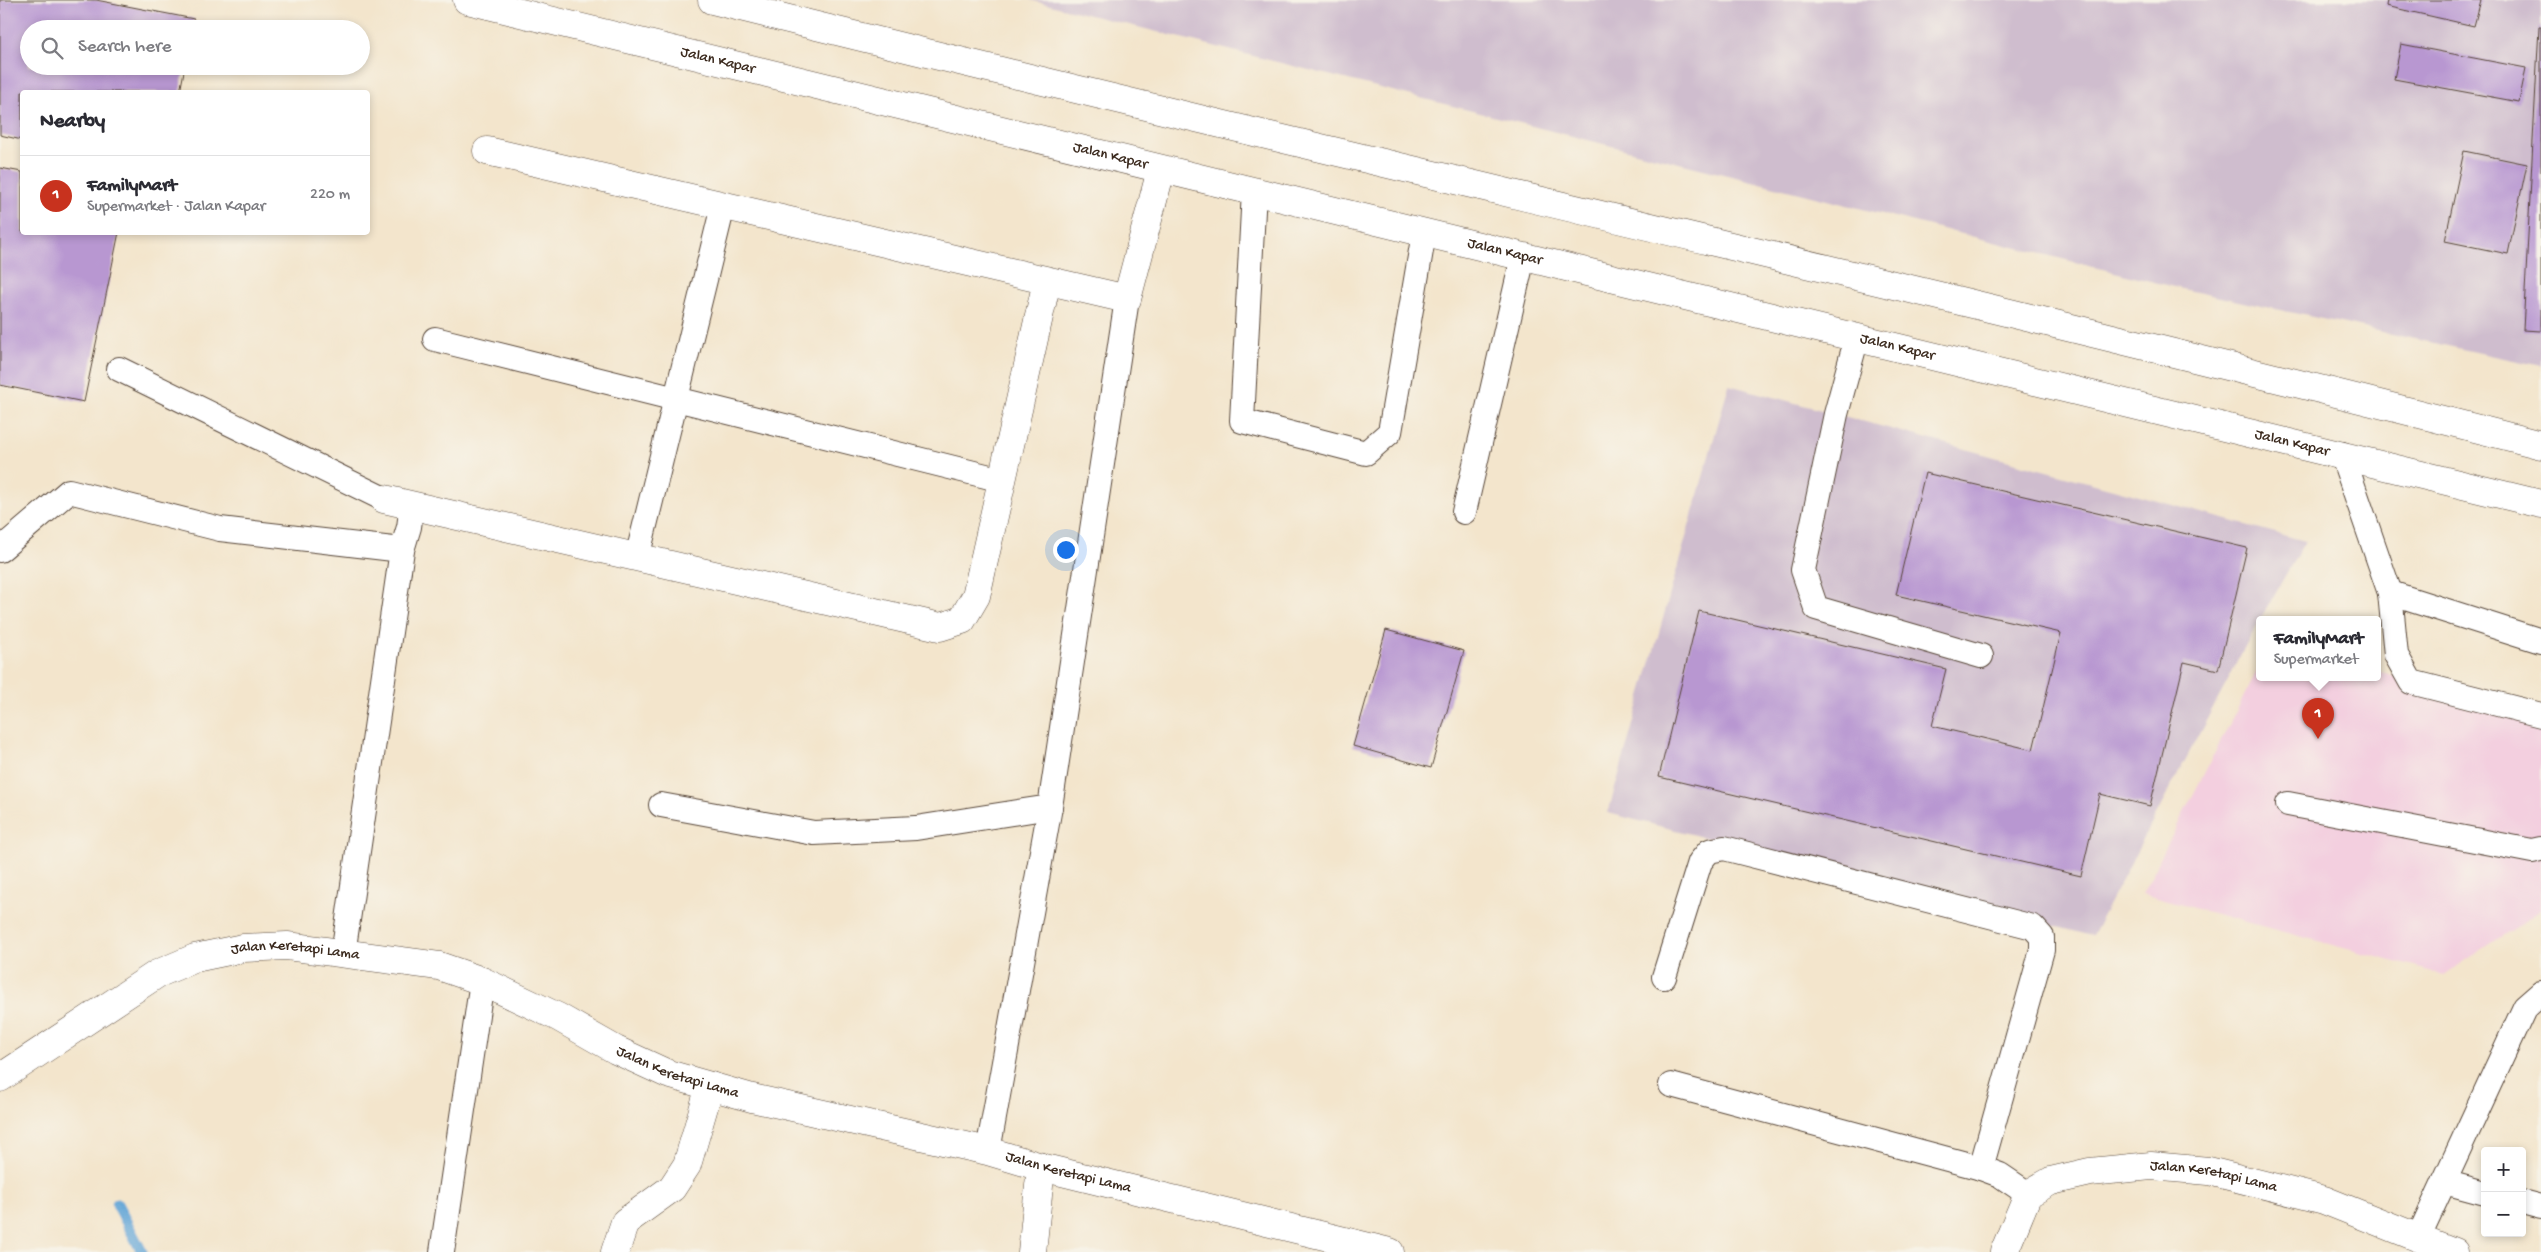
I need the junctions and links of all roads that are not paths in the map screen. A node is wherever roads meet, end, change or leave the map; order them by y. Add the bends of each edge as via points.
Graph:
1 (467, 0) edge
2 (712, 0) edge
3 (487, 151) dead end
4 (1161, 170) junction
5 (1254, 191) junction
6 (723, 206) junction
7 (1424, 233) junction
8 (1523, 257) junction
9 (1047, 281) junction
10 (1127, 299) junction
11 (1857, 337) junction
12 (435, 339) dead end
13 (119, 369) dead end
14 (676, 399) junction
15 (2541, 445) edge
16 (2342, 454) junction
17 (1002, 480) junction
18 (384, 499) joint
19 (2541, 504) edge
20 (412, 505) junction
21 (1464, 512) dead end
22 (0, 550) edge
23 (402, 550) junction
24 (637, 558) junction
25 (2390, 593) junction
26 (2541, 641) edge
27 (1980, 656) dead end
28 (2541, 715) edge
29 (2288, 804) dead end
30 (661, 805) dead end
31 (1050, 807) junction
32 (2541, 849) edge
33 (343, 954) junction
34 (1664, 977) dead end
35 (482, 981) junction
36 (2541, 993) edge
37 (0, 1078) edge
38 (1671, 1085) dead end
39 (710, 1086) junction
40 (988, 1151) junction
41 (1041, 1167) junction
42 (1981, 1168) junction
43 (2444, 1182) junction
44 (2481, 1192) edge
45 (2028, 1194) junction
46 (2526, 1203) edge
47 (2541, 1207) edge
48 (2418, 1238) junction
49 (1329, 1245) edge
50 (442, 1252) edge
51 (615, 1252) edge
52 (1032, 1252) edge
53 (1390, 1252) edge
54 (2004, 1252) edge
55 (2454, 1252) edge

1 - 4 main road, Jalan Kapar
2 - 15 main road via 1090,95 2296,382
3 - 6 main road
4 - 5 main road, Jalan Kapar
4 - 10 main road
5 - 7 main road, Jalan Kapar
5 - 7 lane via 1242,421 1366,453 1390,432
6 - 9 main road
6 - 14 lane
7 - 8 main road, Jalan Kapar
8 - 11 main road, Jalan Kapar
8 - 21 lane
9 - 10 main road
9 - 17 main road
10 - 31 lane
11 - 16 main road, Jalan Kapar
11 - 27 lane via 1836,414 1803,570 1816,608
12 - 14 lane
13 - 18 lane
14 - 17 lane
14 - 24 lane
16 - 19 main road, Jalan Kapar
16 - 25 lane
17 - 24 main road via 976,596 962,620 940,627
18 - 20 main road
20 - 23 lane
20 - 24 main road
22 - 23 lane via 68,491 220,529
23 - 33 lane
25 - 26 lane
25 - 28 lane via 2396,655 2411,682
29 - 32 lane via 2532,851
30 - 31 lane via 814,834 916,828
31 - 40 lane
33 - 35 main road, Jalan Keretapi Lama via 439,966
33 - 37 main road, Jalan Keretapi Lama via 286,946 242,948 195,958 157,974
34 - 42 lane via 1700,862 1709,851 1724,848 2033,927 2042,937 2042,950
35 - 39 main road, Jalan Keretapi Lama via 668,1074
35 - 50 lane
36 - 43 lane via 2524,1007
38 - 42 lane
39 - 40 main road, Jalan Keretapi Lama
39 - 51 main road via 687,1164 672,1188 624,1222
40 - 41 main road, Jalan Keretapi Lama
41 - 49 main road, Jalan Keretapi Lama
41 - 52 main road
42 - 45 lane via 2000,1175
43 - 44 lane
43 - 48 lane
45 - 48 main road, Jalan Keretapi Lama via 2051,1181 2090,1172 2151,1166 2209,1171 2324,1200
45 - 54 main road
46 - 47 lane
48 - 55 main road, Jalan Keretapi Lama
49 - 53 main road, Jalan Keretapi Lama

